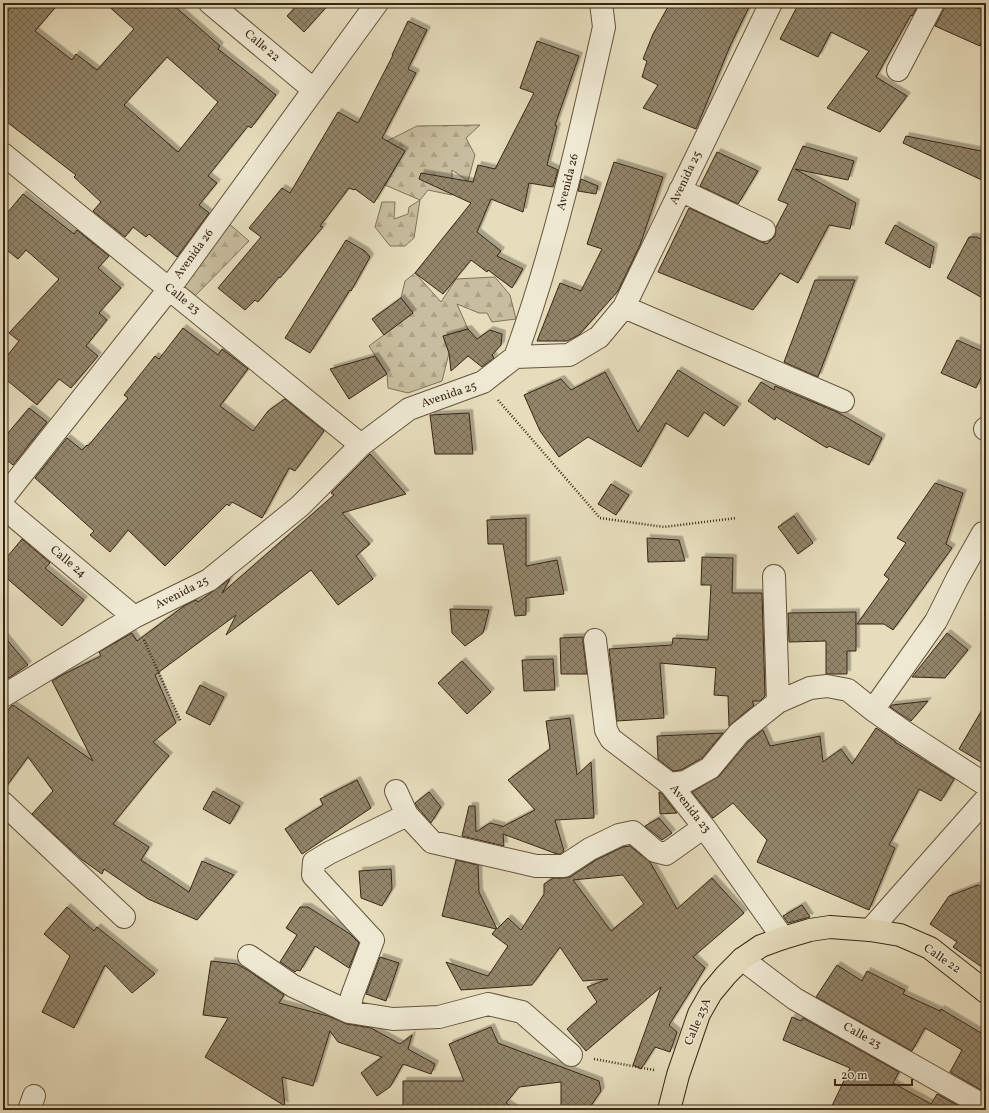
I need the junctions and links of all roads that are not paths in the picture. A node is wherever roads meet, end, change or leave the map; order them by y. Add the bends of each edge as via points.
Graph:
1 (210, 3) edge
2 (377, 3) edge
3 (601, 3) edge
4 (771, 3) edge
5 (933, 3) edge
6 (898, 70) dead end
7 (314, 90) junction
8 (3, 154) edge
9 (680, 190) junction
10 (764, 230) dead end
11 (169, 289) junction
12 (624, 307) junction
13 (515, 358) junction
14 (843, 401) dead end
15 (360, 445) junction
16 (3, 498) edge
17 (3, 507) edge
18 (983, 533) dead end
19 (774, 576) dead end
20 (134, 617) junction
21 (595, 640) dead end
22 (3, 696) edge
23 (778, 702) junction
24 (873, 710) junction
25 (670, 784) junction
26 (986, 785) edge
27 (396, 791) dead end
28 (986, 799) edge
29 (3, 803) edge
30 (407, 815) junction
31 (704, 827) junction
32 (124, 917) dead end
33 (870, 930) junction
34 (783, 938) junction
35 (249, 956) dead end
36 (742, 959) junction
37 (986, 992) edge
38 (349, 1012) junction
39 (570, 1055) road end
40 (986, 1107) edge
41 (669, 1110) edge

1 - 7 street, Calle 22
2 - 7 street, Avenida 26
3 - 13 street, Avenida 26 via 604,27 571,172 554,236
4 - 9 street, Avenida 25
5 - 6 street
7 - 11 street, Avenida 26
8 - 11 street, Calle 23
9 - 10 street
9 - 12 street, Avenida 25
11 - 15 street, Calle 23
11 - 16 street, Avenida 26
12 - 13 street, Avenida 25 via 599,337 569,355
12 - 14 street
13 - 15 street, Avenida 25 via 484,382 409,409
15 - 20 street, Avenida 25 via 300,506 209,580
17 - 20 street, Calle 24
18 - 24 street via 936,621
19 - 23 street
20 - 22 street, Avenida 25
21 - 25 street, Avenida 23 via 606,730 612,739
23 - 24 street via 810,688 827,686 848,690
23 - 25 street via 740,733 710,768 685,782
24 - 26 street
25 - 31 street, Avenida 23
27 - 30 street
28 - 33 street
29 - 32 street
30 - 31 street via 432,842 536,866 564,866 590,849 619,835 633,832 655,852 666,854
30 - 38 street via 314,862 313,875 373,940 352,996
31 - 34 street, Avenida 23
33 - 34 main road, Calle 23A via 830,927
33 - 37 main road, Calle 22 via 900,935 930,948
34 - 36 main road, Calle 23A via 762,946
35 - 38 street via 293,986
36 - 40 street, Calle 23 via 795,999
36 - 41 main road, Calle 23A via 711,993 699,1014
38 - 39 street via 393,1019 439,1017 488,1004 522,1012

